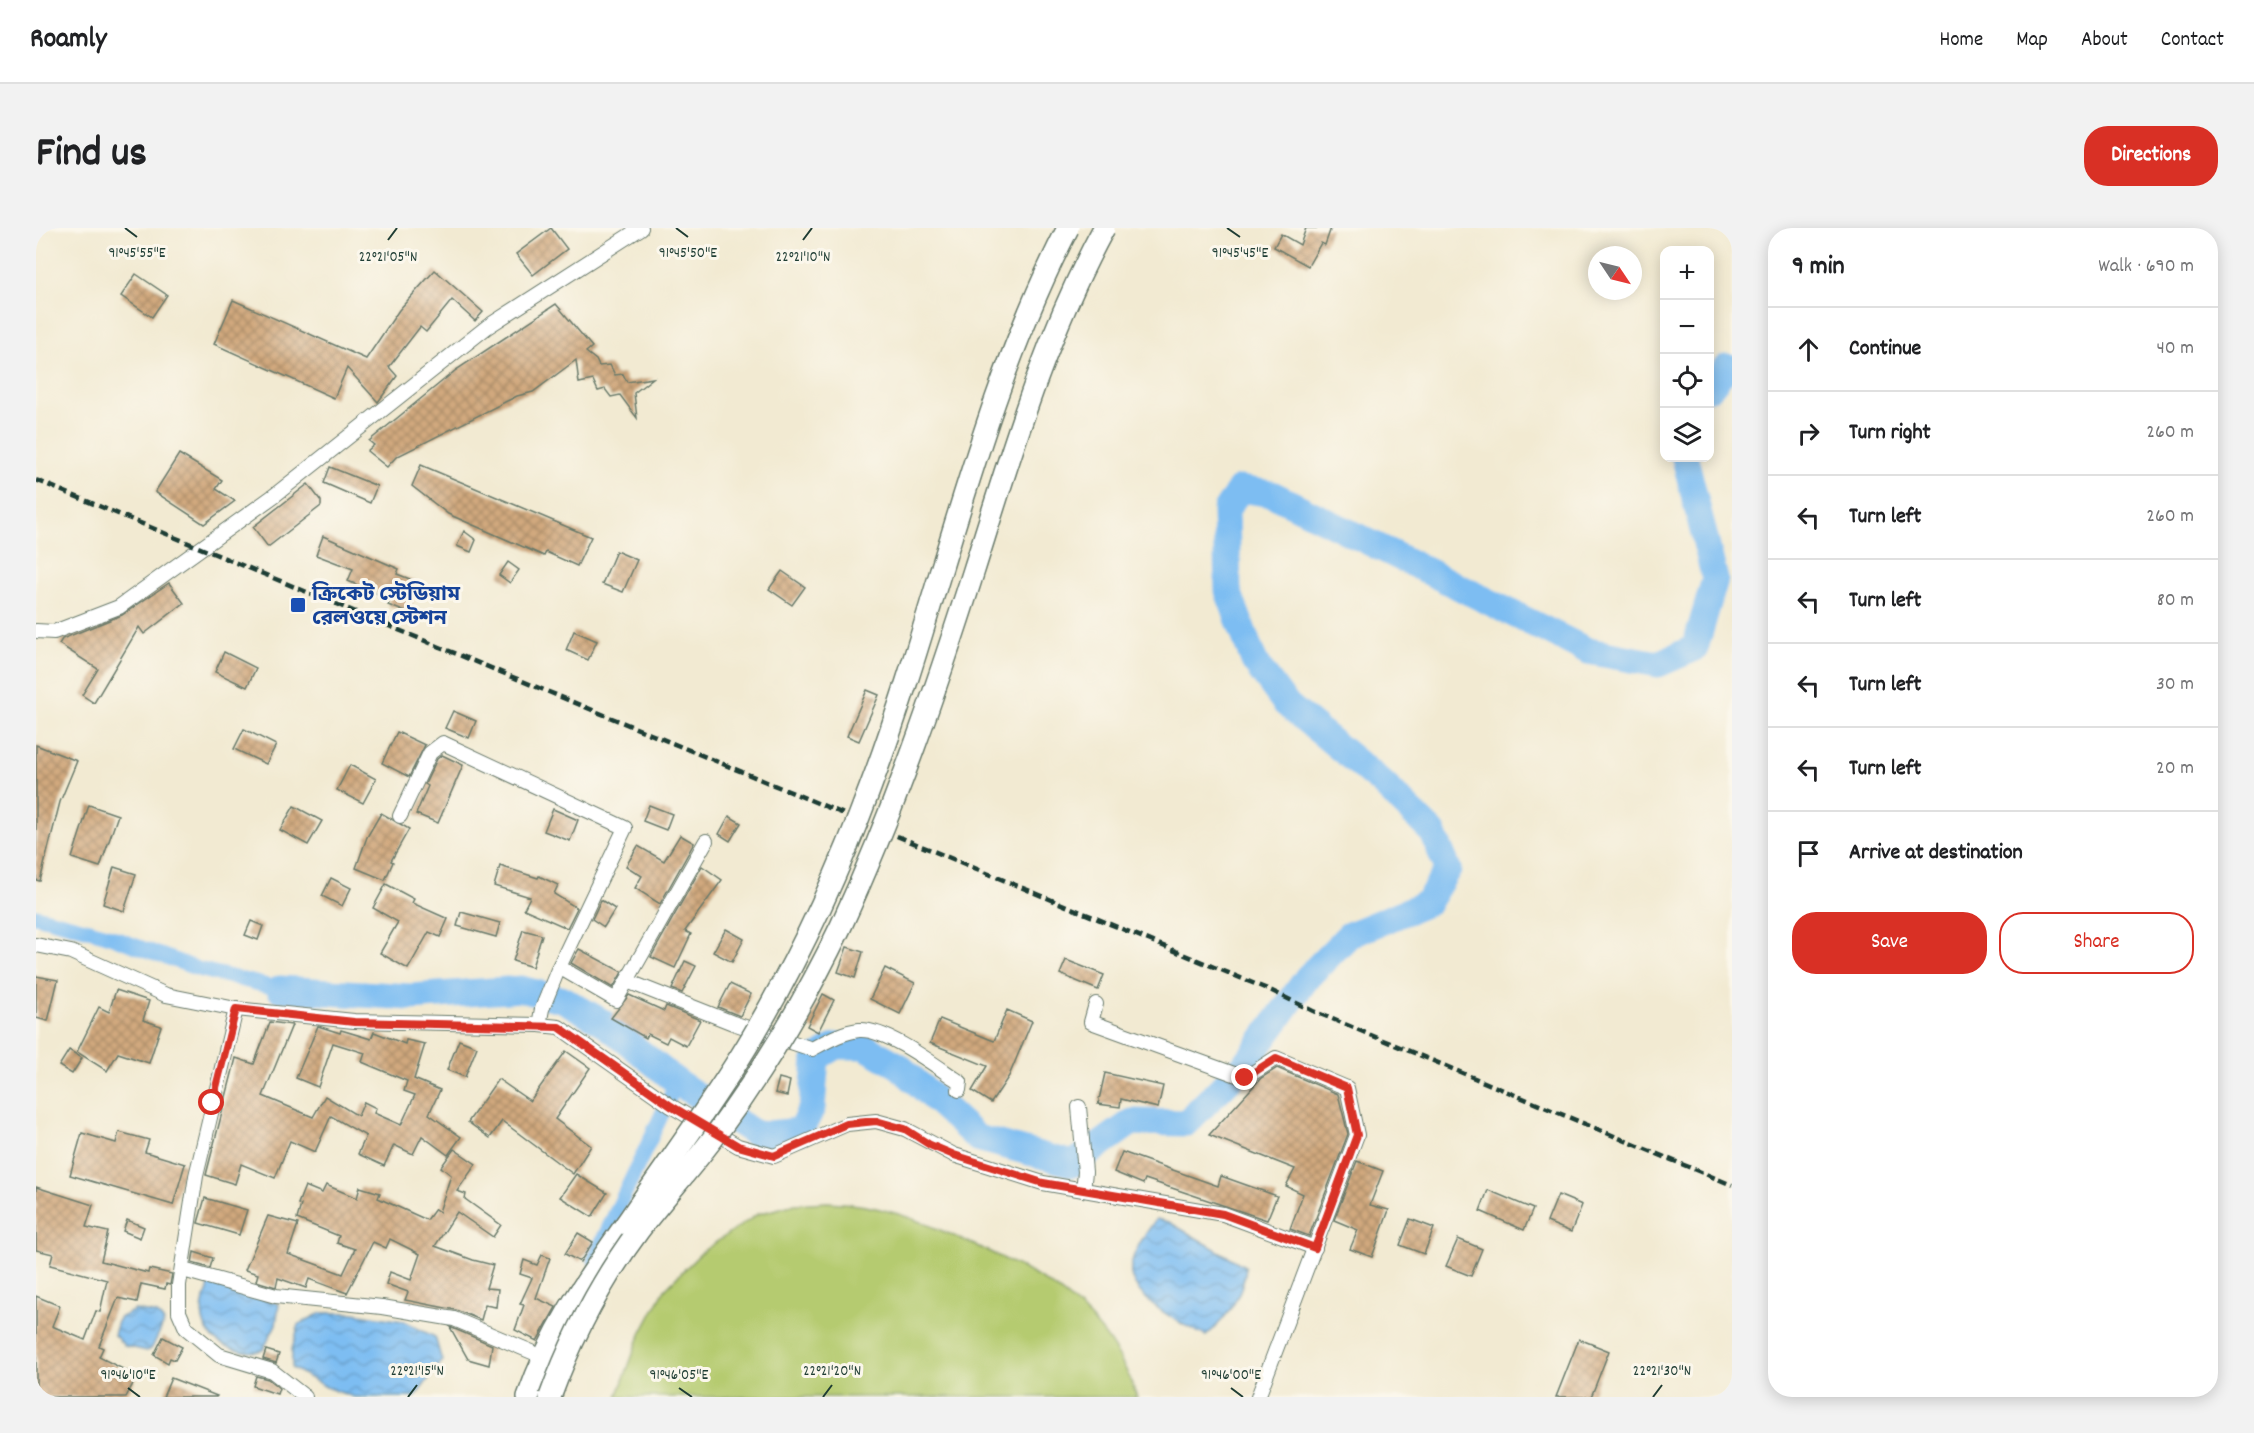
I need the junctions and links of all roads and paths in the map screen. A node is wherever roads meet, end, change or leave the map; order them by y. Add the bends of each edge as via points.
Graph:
1 (640, 228) edge
2 (1068, 228) edge
3 (1104, 228) edge
4 (36, 631) edge
5 (400, 816) dead end
6 (706, 841) dead end
7 (36, 945) edge
8 (559, 967) junction
9 (627, 981) junction
10 (1096, 1004) dead end
11 (236, 1009) junction
12 (539, 1025) junction
13 (959, 1090) dead end
14 (1078, 1107) dead end
15 (1083, 1190) junction
16 (1315, 1248) junction
17 (183, 1270) junction
18 (532, 1352) dead end
19 (304, 1397) edge
20 (528, 1397) edge
21 (550, 1397) edge
22 (1258, 1397) edge

1 - 4 street via 487,327 274,495 119,607 54,632
2 - 20 main road, bridge via 1008,361 870,789 819,913 746,1048 569,1305
3 - 21 main road, bridge via 1040,366 950,647 894,800 842,924 767,1063 638,1232 580,1322
5 - 8 street via 430,753 443,743 625,828
6 - 9 street
7 - 11 street via 71,952 166,995
8 - 9 street via 616,1000
8 - 12 street
9 - 13 street via 812,1049 842,1034 862,1030 878,1034 960,1082
10 - 16 street via 1091,1022 1245,1078 1276,1058 1347,1088 1357,1135
11 - 12 street via 354,1022
11 - 17 street via 196,1176
12 - 15 street via 559,1027 671,1106 738,1146 774,1156 847,1124 876,1121 905,1129 930,1145 962,1157 1043,1183
14 - 15 street
15 - 16 street via 1223,1214
16 - 22 street
17 - 18 street via 276,1296 454,1319
17 - 19 street via 178,1312 186,1328 219,1355 272,1371

